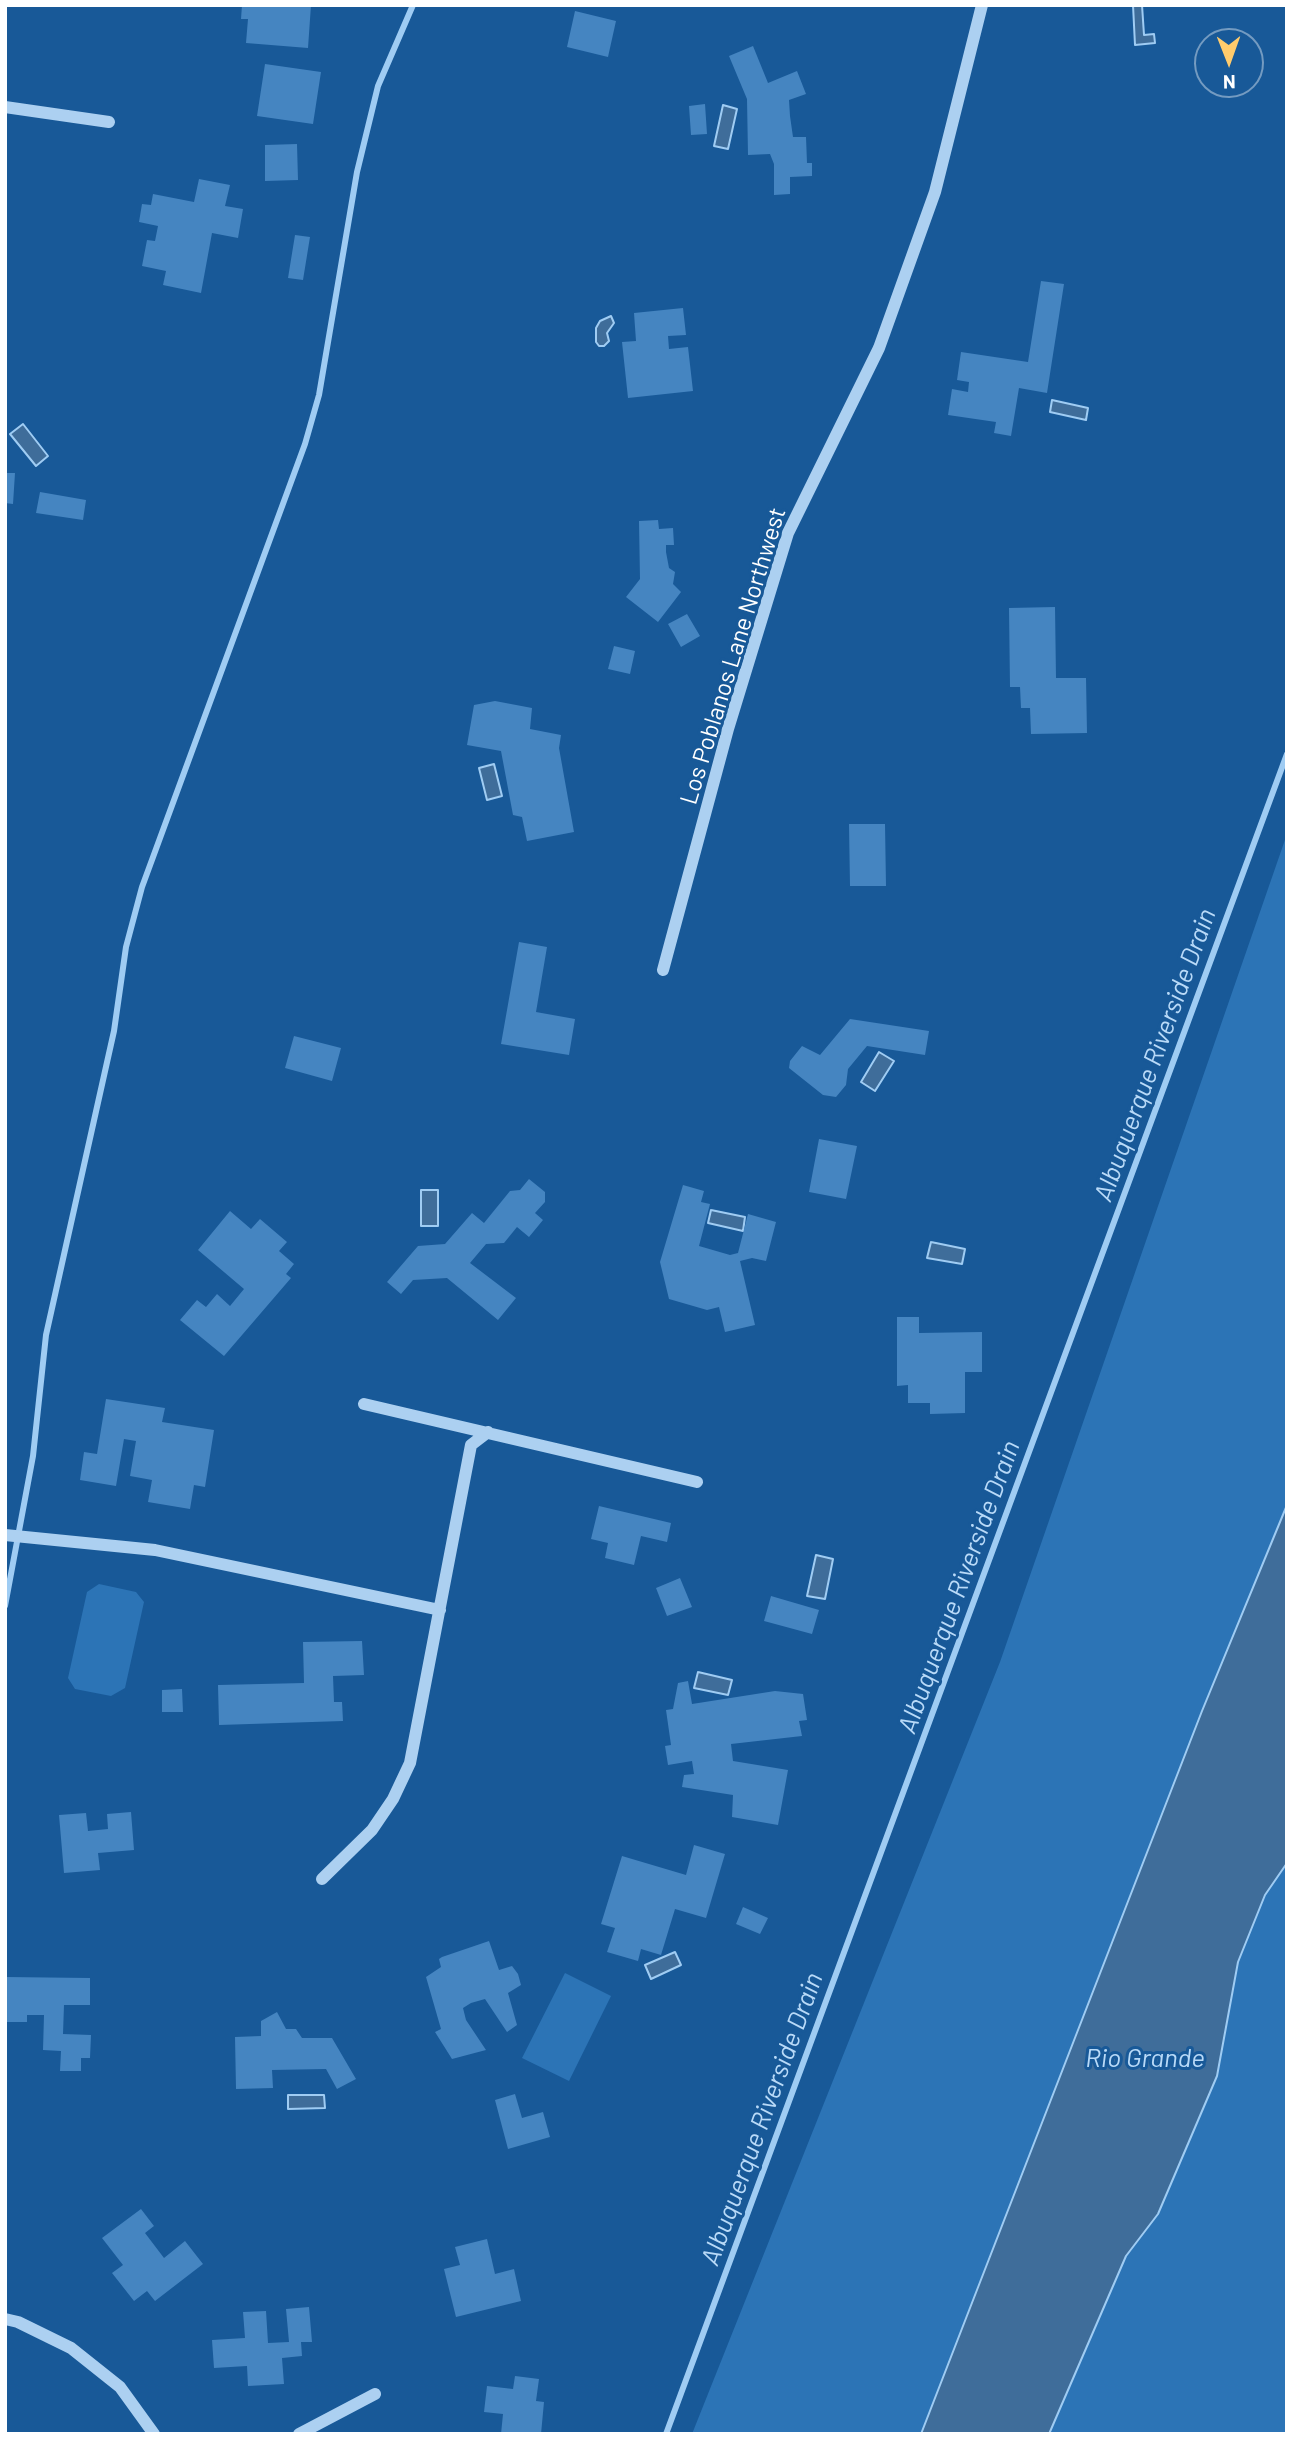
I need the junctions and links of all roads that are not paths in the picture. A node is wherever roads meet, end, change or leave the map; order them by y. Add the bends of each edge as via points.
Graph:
1 (982, 5) edge
2 (5, 107) edge
3 (109, 122) dead end
4 (663, 970) dead end
5 (364, 1404) dead end
6 (488, 1432) junction
7 (697, 1482) dead end
8 (5, 1535) edge
9 (440, 1610) junction
10 (322, 1880) dead end
11 (5, 2319) edge
12 (375, 2394) dead end
13 (154, 2434) edge
14 (299, 2434) edge

1 - 4 street, Los Poblanos Lane Northwest via 935,192 879,348 788,533 728,729
2 - 3 street
5 - 6 street
6 - 7 street
6 - 9 street via 471,1445
8 - 9 street via 155,1550
9 - 10 street via 410,1763 373,1830
11 - 13 street via 71,2348 120,2387
12 - 14 street

